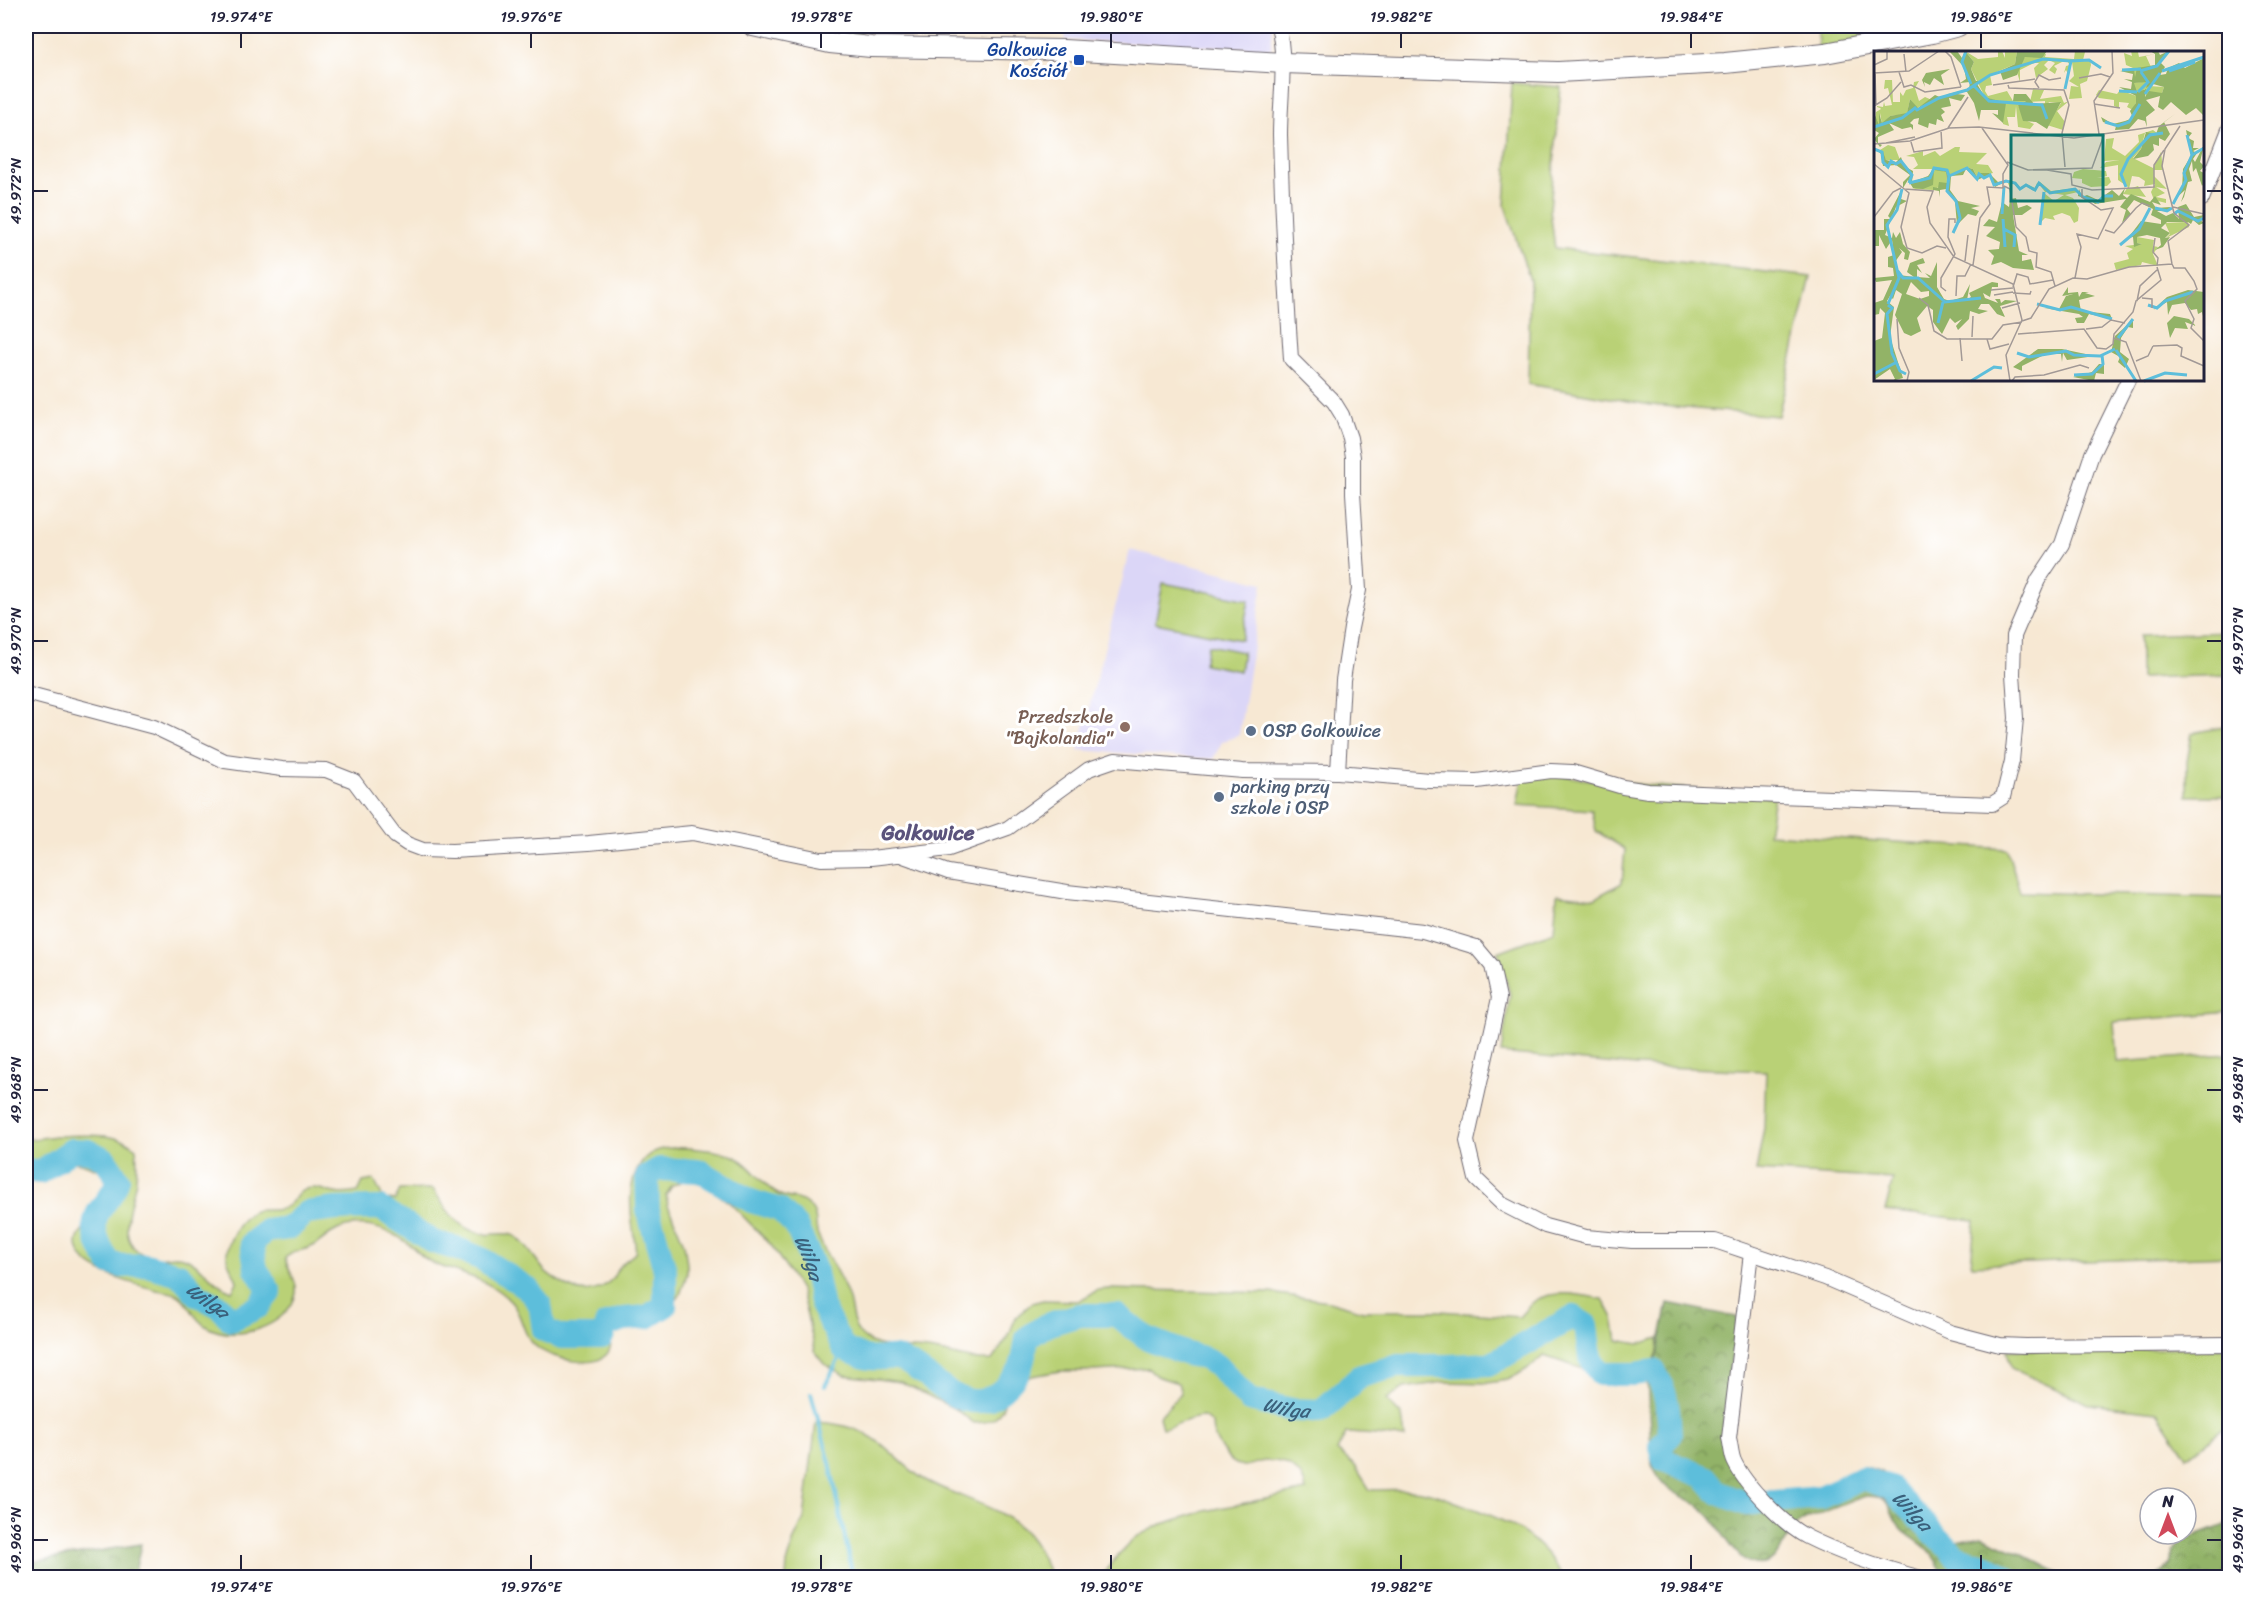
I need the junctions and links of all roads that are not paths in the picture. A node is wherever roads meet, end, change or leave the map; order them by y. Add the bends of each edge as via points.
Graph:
1 (753, 26) edge
2 (1278, 26) edge
3 (1958, 26) edge
4 (1283, 63) junction
5 (2229, 127) edge
6 (2204, 194) edge
7 (2128, 381) edge
8 (26, 693) edge
9 (1338, 772) junction
10 (900, 855) junction
11 (1751, 1253) junction
12 (2229, 1344) edge
13 (1921, 1578) edge

1 - 4 street via 852,46 1064,50
2 - 4 street
3 - 4 street via 1825,53 1644,69 1558,72
4 - 9 street via 1283,230 1292,359 1342,414 1353,457 1359,590 1343,680
5 - 6 street
7 - 9 street via 2092,454 2062,544 2038,580 2014,636 2016,717 2012,761 2003,797 1992,804 1648,791 1572,772 1477,781
8 - 10 street via 154,727 225,761 326,770 354,781 395,836 423,850 589,843 692,833 821,859
9 - 10 street via 1258,772 1115,760 1089,769 1008,828 949,849
10 - 11 street via 948,872 1067,892 1422,932 1476,947 1492,966 1499,998 1467,1141 1476,1179 1502,1204 1545,1226 1586,1237 1620,1240 1715,1240
11 - 12 street via 1825,1278 1950,1332 2000,1345
11 - 13 street via 1730,1438 1734,1460 1760,1497 1806,1536

